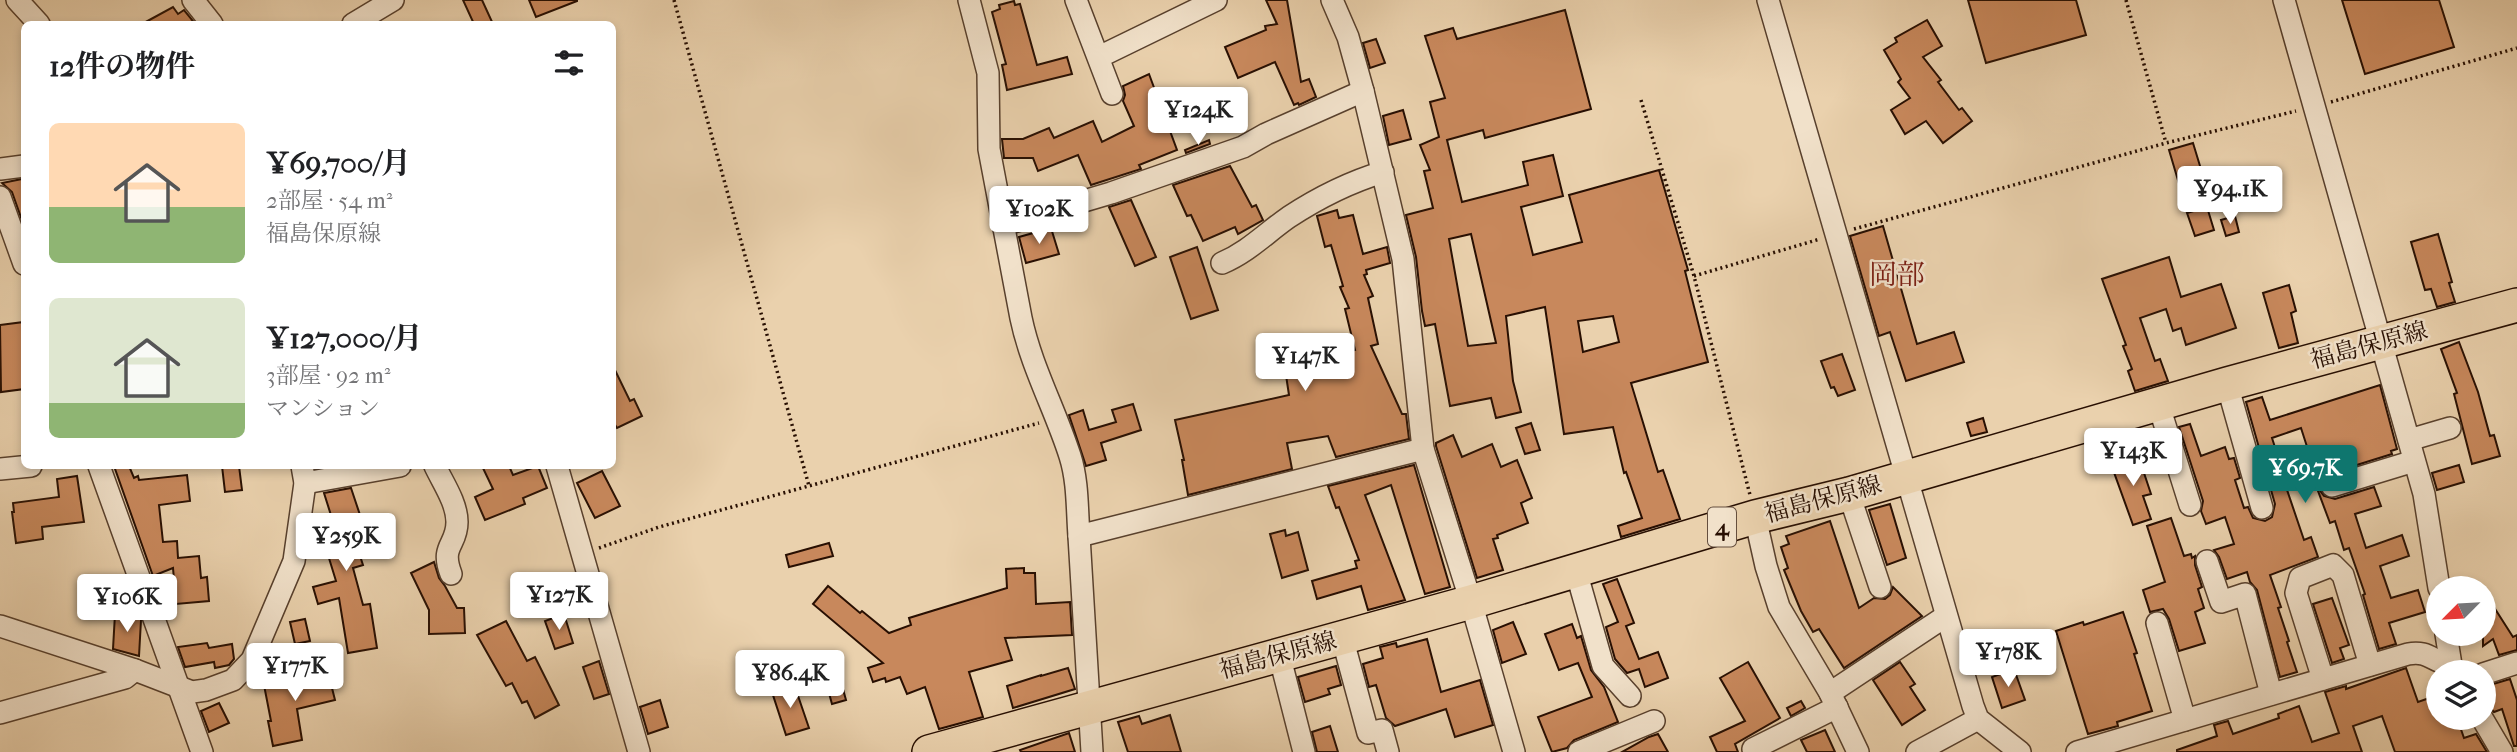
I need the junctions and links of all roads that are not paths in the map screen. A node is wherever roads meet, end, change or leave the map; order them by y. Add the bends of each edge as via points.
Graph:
1 (17, 0) edge
2 (193, 0) edge
3 (393, 0) edge
4 (1076, 0) edge
5 (1216, 0) edge
6 (1332, 0) edge
7 (1768, 0) edge
8 (2284, 0) edge
9 (977, 3) edge
10 (362, 13) edge
11 (36, 21) edge
12 (210, 21) edge
13 (1099, 57) junction
14 (1363, 91) junction
15 (1112, 94) dead end
16 (21, 166) edge
17 (0, 169) edge
18 (1382, 172) junction
19 (0, 197) edge
20 (1003, 225) junction
21 (21, 256) edge
22 (1222, 263) dead end
23 (2517, 305) edge
24 (2381, 341) junction
25 (2227, 384) junction
26 (2158, 403) junction
27 (2450, 428) dead end
28 (2409, 440) junction
29 (1423, 449) junction
30 (2414, 461) junction
31 (21, 467) edge
32 (0, 469) edge
33 (100, 469) edge
34 (364, 469) edge
35 (436, 469) edge
36 (558, 469) edge
37 (304, 474) edge
38 (1905, 476) junction
39 (2332, 486) dead end
40 (1849, 494) junction
41 (2190, 505) dead end
42 (2262, 508) dead end
43 (1755, 517) junction
44 (1079, 536) junction
45 (2207, 561) dead end
46 (1576, 570) junction
47 (451, 574) dead end
48 (2437, 576) edge
49 (1880, 587) dead end
50 (1471, 602) junction
51 (1946, 616) junction
52 (2157, 624) dead end
53 (0, 626) edge
54 (1342, 637) junction
55 (1279, 654) junction
56 (2435, 660) edge
57 (2517, 663) edge
58 (2370, 665) junction
59 (135, 670) junction
60 (2496, 670) edge
61 (2323, 679) junction
62 (177, 686) junction
63 (2271, 694) junction
64 (1630, 696) dead end
65 (1834, 700) junction
66 (1089, 707) junction
67 (0, 713) edge
68 (1978, 719) junction
69 (2185, 720) junction
70 (1654, 721) dead end
71 (2489, 730) edge
72 (1753, 749) dead end
73 (202, 752) edge
74 (639, 752) edge
75 (929, 752) edge
76 (1092, 752) edge
77 (1304, 752) edge
78 (1388, 752) edge
79 (1514, 752) edge
80 (1579, 752) edge
81 (1858, 752) edge
82 (1917, 752) edge
83 (2020, 752) edge
84 (2077, 752) edge
85 (2502, 752) edge

1 - 11 street
2 - 12 street
3 - 10 street
4 - 13 street
5 - 13 street
6 - 14 street
7 - 38 street
8 - 24 street
9 - 20 street via 988,73 989,149
13 - 15 street
14 - 18 street
14 - 20 street via 1243,147
16 - 17 street
18 - 22 street via 1306,207
18 - 29 street via 1403,259
19 - 21 street
20 - 44 street via 1026,342 1070,456
23 - 24 main road, 福島保原線 / 4
24 - 25 main road, 福島保原線 / 4
24 - 28 street
25 - 26 main road, 福島保原線 / 4
25 - 42 street
26 - 38 main road, 福島保原線 / 4
26 - 41 street
27 - 28 street
28 - 30 street
29 - 44 street
29 - 50 street
30 - 39 street
30 - 48 street
31 - 32 street
33 - 62 street
34 - 37 street
35 - 47 street via 456,509 457,527 446,554
36 - 74 street
37 - 62 street via 295,561 252,660 233,680 214,687 192,692
38 - 40 main road, 福島保原線 / 4
38 - 51 street
40 - 43 main road, 福島保原線 / 4
40 - 49 street
43 - 46 main road, 福島保原線 / 4
43 - 65 street via 1779,607
44 - 66 street
45 - 63 street via 2221,602 2245,594
46 - 50 main road, 福島保原線 / 4
46 - 64 street via 1603,666
50 - 54 main road, 福島保原線 / 4
50 - 79 street
51 - 65 street
51 - 68 street
52 - 69 street
53 - 59 street
54 - 55 main road, 福島保原線 / 4
54 - 78 street via 1368,733 1382,730
55 - 66 main road, 福島保原線 / 4
55 - 77 street
56 - 58 street via 2422,652
57 - 60 street
58 - 61 street
58 - 61 street via 2343,575 2333,565 2300,578 2296,593
59 - 62 street
59 - 67 street via 125,678
61 - 63 street
62 - 73 street
63 - 69 street
65 - 72 street
65 - 81 street
66 - 75 main road, 福島保原線 / 4
66 - 76 street
68 - 82 street
68 - 83 street
69 - 84 street
70 - 80 street
71 - 85 street

